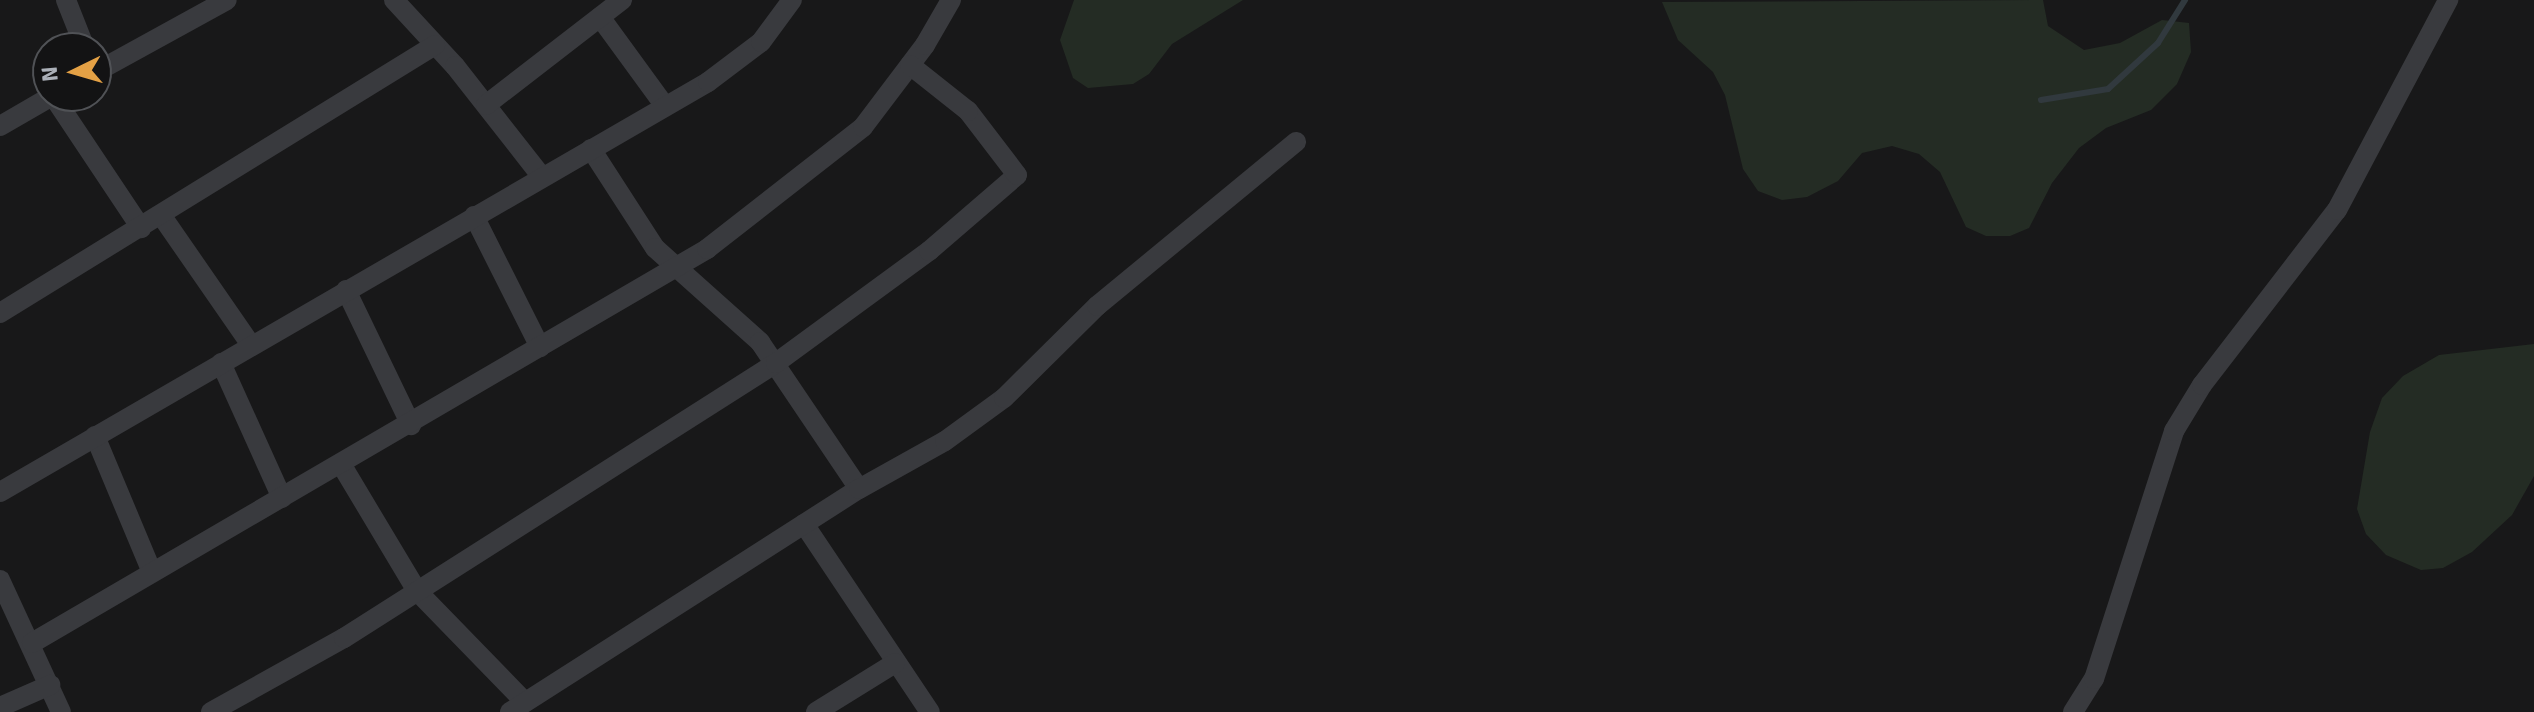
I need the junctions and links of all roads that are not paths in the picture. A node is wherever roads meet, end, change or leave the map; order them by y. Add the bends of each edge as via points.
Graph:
1 (66, 0) edge
2 (394, 0) edge
3 (622, 0) edge
4 (792, 0) edge
5 (951, 0) edge
6 (2448, 0) edge
7 (221, 1) edge
8 (600, 17) junction
9 (79, 32) edge
10 (435, 45) junction
11 (112, 63) edge
12 (910, 65) junction
13 (486, 105) junction
14 (665, 106) junction
15 (32, 108) edge
16 (64, 112) edge
17 (0, 126) edge
18 (1296, 142) dead end
19 (591, 149) junction
20 (542, 177) junction
21 (161, 215) junction
22 (474, 216) junction
23 (141, 228) junction
24 (677, 269) junction
25 (346, 290) junction
26 (0, 313) edge
27 (251, 345) junction
28 (540, 347) junction
29 (221, 363) junction
30 (776, 363) junction
31 (411, 425) junction
32 (95, 436) junction
33 (341, 464) junction
34 (859, 489) junction
35 (0, 492) edge
36 (282, 498) junction
37 (804, 524) junction
38 (152, 572) junction
39 (0, 580) edge
40 (417, 591) junction
41 (32, 643) junction
42 (895, 663) junction
43 (50, 685) junction
44 (0, 707) edge
45 (517, 707) edge
46 (61, 712) edge
47 (211, 712) edge
48 (816, 712) edge
49 (930, 712) edge
50 (2073, 712) edge

1 - 9 street
2 - 10 street
3 - 8 street
4 - 14 street via 740,60
5 - 12 street
6 - 50 street via 2337,210 2202,385 2174,431 2094,679
7 - 11 street
8 - 13 street
8 - 14 street
10 - 13 street
10 - 21 street
12 - 24 street via 863,127
12 - 30 street via 968,111 1017,175 929,251
13 - 20 street
14 - 19 street
15 - 17 street
16 - 23 street
18 - 34 street via 1097,306 1004,398 945,441
19 - 20 street
19 - 24 street via 642,232
20 - 22 street
21 - 23 street
21 - 27 street
22 - 25 street
22 - 28 street
23 - 26 street
24 - 28 street
24 - 30 street via 742,322
25 - 27 street
25 - 31 street
27 - 29 street
28 - 31 street
29 - 32 street
29 - 36 street
30 - 34 street
30 - 40 street
31 - 33 street
32 - 35 street
32 - 38 street
33 - 36 street
33 - 40 street
34 - 37 street
36 - 38 street
37 - 42 street
37 - 45 street
38 - 41 street
39 - 41 street
40 - 45 street
40 - 47 street
41 - 43 street
42 - 48 street
42 - 49 street
43 - 44 street
43 - 46 street

